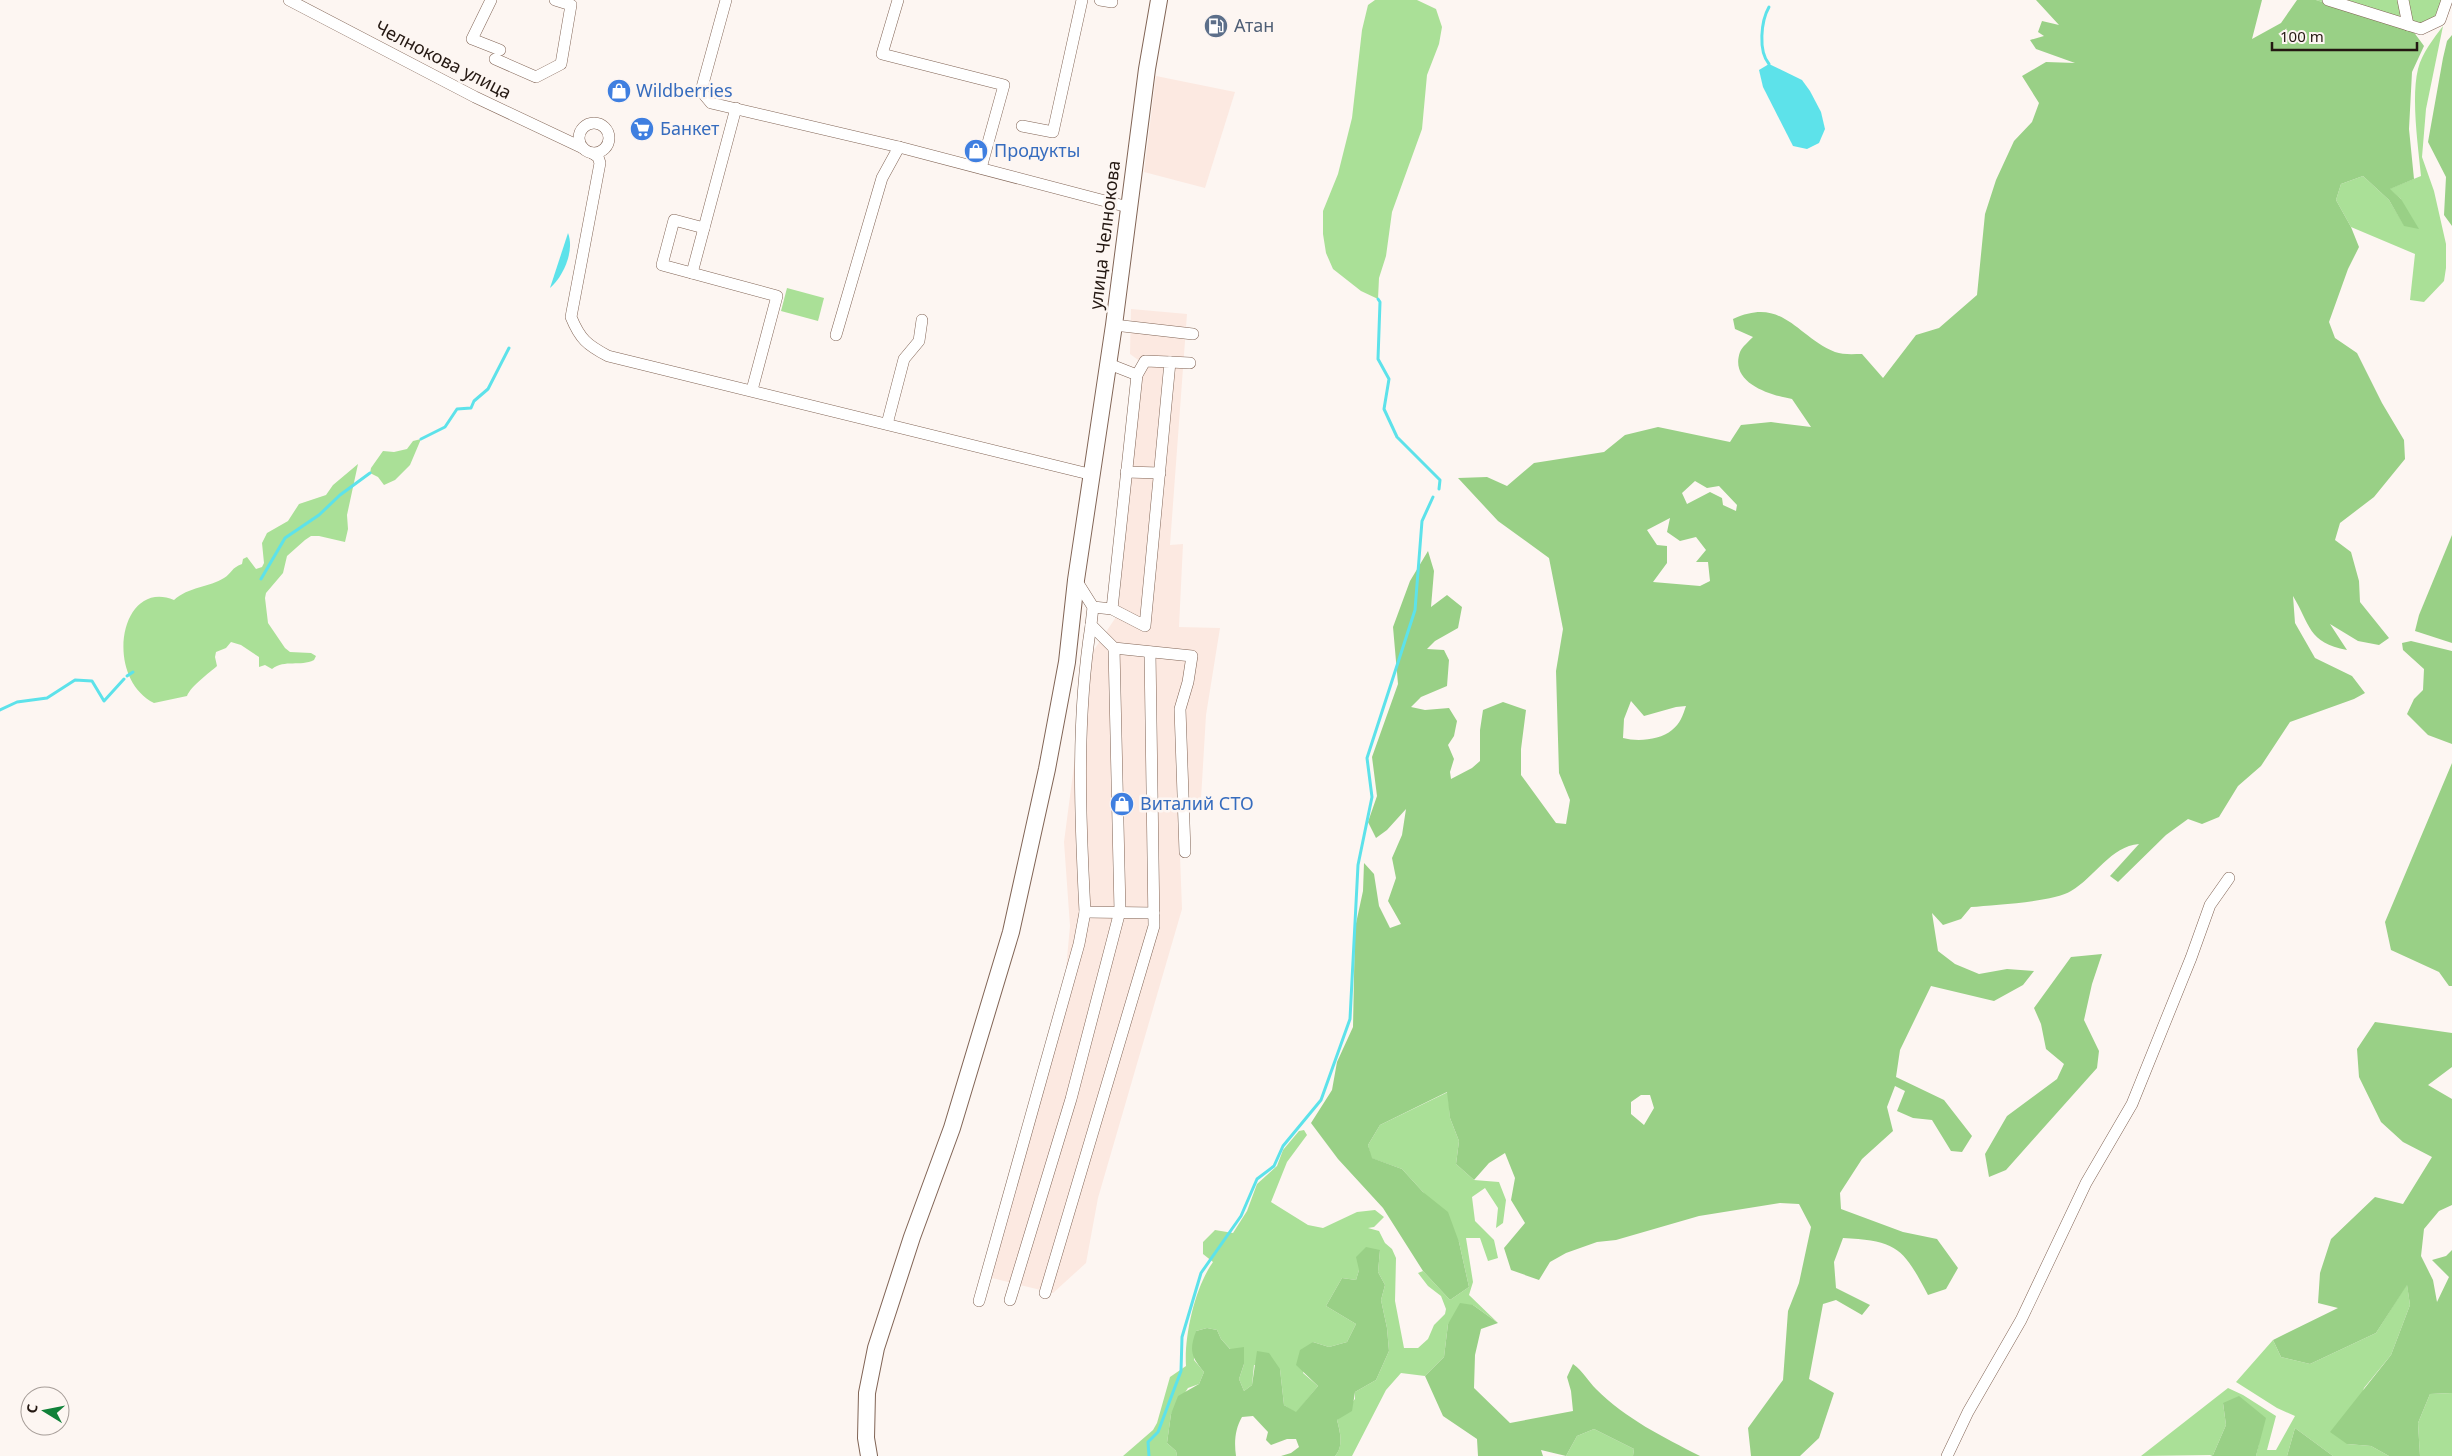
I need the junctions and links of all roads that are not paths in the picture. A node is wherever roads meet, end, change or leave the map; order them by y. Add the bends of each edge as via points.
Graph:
1 (289, 0) edge
2 (491, 0) edge
3 (555, 0) edge
4 (726, 0) edge
5 (898, 0) edge
6 (1082, 0) edge
7 (1100, 0) edge
8 (1158, 0) edge
9 (2328, 0) edge
10 (2403, 0) edge
11 (2447, 0) edge
12 (1112, 2) dead end
13 (2408, 25) junction
14 (736, 108) junction
15 (1022, 126) dead end
16 (899, 147) junction
17 (981, 168) junction
18 (1128, 207) junction
19 (704, 228) junction
20 (692, 272) junction
21 (922, 320) dead end
22 (1114, 325) junction
23 (1193, 334) dead end
24 (836, 335) dead end
25 (1170, 362) junction
26 (1190, 363) dead end
27 (1109, 364) junction
28 (1137, 375) junction
29 (752, 390) junction
30 (887, 424) junction
31 (1126, 472) junction
32 (1160, 473) junction
33 (1093, 476) junction
34 (1076, 580) junction
35 (1093, 607) junction
36 (1112, 609) junction
37 (1091, 625) junction
38 (1114, 648) junction
39 (1150, 652) junction
40 (1185, 852) dead end
41 (2229, 878) dead end
42 (1120, 911) junction
43 (1085, 912) junction
44 (1154, 913) junction
45 (1044, 1293) dead end
46 (1010, 1300) dead end
47 (979, 1301) dead end
48 (869, 1456) edge
49 (1947, 1456) edge

1 - 29 street, Челнокова улица via 598,157 600,163 571,317 578,333 590,347 608,356
2 - 3 street via 472,39 536,77 561,64 571,5
4 - 14 street via 701,91 711,103
5 - 17 street via 882,54 1004,85
6 - 15 street via 1052,132
7 - 12 street
8 - 18 main road, улица Челнокова
9 - 13 street
10 - 13 street
11 - 13 street via 2440,20 2421,29
14 - 16 street
14 - 19 street
16 - 17 street
16 - 24 street via 882,178
17 - 18 street
18 - 22 main road, улица Челнокова
19 - 20 street
19 - 20 street via 674,220 662,264
20 - 29 street via 777,296
21 - 30 street via 919,341 904,359
22 - 23 street
22 - 27 main road, улица Челнокова
25 - 26 street
25 - 28 street via 1144,361
25 - 32 street
27 - 28 street
27 - 33 main road, улица Челнокова
28 - 31 street
29 - 30 street
30 - 33 street
31 - 32 street
31 - 36 street
32 - 36 street via 1144,626
33 - 34 main road, улица Челнокова
34 - 35 street
34 - 48 main road, улица Челнокова via 1065,672 1011,932 952,1128 876,1348 867,1393
35 - 36 street
35 - 37 street
37 - 38 street
37 - 43 street via 1084,665 1080,801
38 - 39 street
38 - 42 street
39 - 40 street via 1192,656 1180,709
39 - 44 street
41 - 49 street via 2210,906 2132,1104 2086,1183 2020,1320
42 - 43 street
42 - 44 street
42 - 46 street via 1072,1099
43 - 47 street via 1079,944
44 - 45 street via 1154,926

